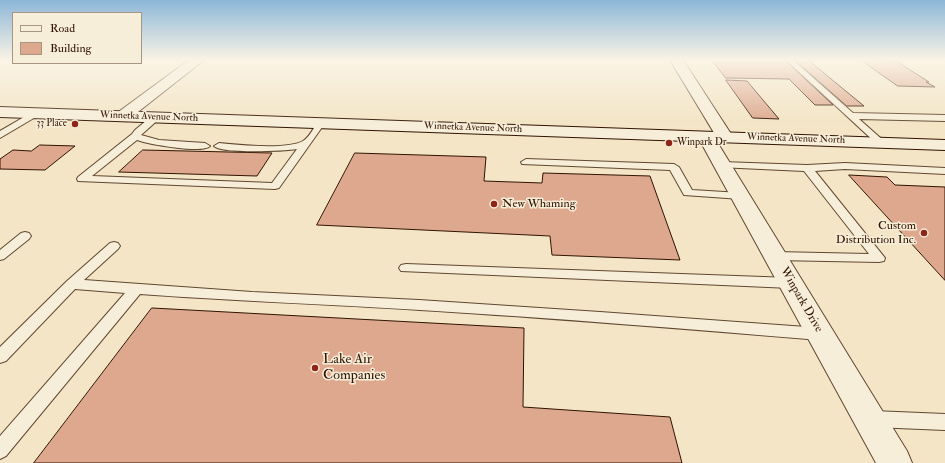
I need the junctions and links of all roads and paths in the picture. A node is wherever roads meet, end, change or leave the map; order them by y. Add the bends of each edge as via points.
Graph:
1 (169, 82) edge
2 (687, 82) edge
3 (814, 82) edge
4 (0, 112) edge
5 (36, 113) junction
6 (123, 116) junction
7 (852, 116) junction
8 (156, 117) junction
9 (945, 118) edge
10 (321, 123) junction
11 (0, 135) edge
12 (136, 136) junction
13 (716, 137) junction
14 (308, 142) junction
15 (880, 142) junction
16 (945, 145) edge
17 (205, 146) dead end
18 (219, 146) dead end
19 (526, 162) dead end
20 (722, 165) junction
21 (807, 168) junction
22 (945, 171) edge
23 (741, 196) junction
24 (25, 236) dead end
25 (114, 246) dead end
26 (0, 256) edge
27 (775, 256) junction
28 (406, 268) dead end
29 (790, 283) junction
30 (72, 284) junction
31 (136, 289) junction
32 (820, 334) junction
33 (0, 357) edge
34 (870, 419) junction
35 (945, 422) edge
36 (0, 450) edge
37 (895, 463) edge

1 - 6 main road
2 - 13 main road, Winpark Drive
3 - 7 lane
4 - 5 main road, Winnetka Avenue North
5 - 6 main road, Winnetka Avenue North
5 - 11 lane
6 - 8 main road, Winnetka Avenue North
7 - 9 lane
7 - 15 lane
8 - 10 main road, Winnetka Avenue North
8 - 12 lane
10 - 13 main road, Winnetka Avenue North
10 - 14 lane
12 - 14 lane via 82,179 275,186
12 - 17 lane via 161,142
13 - 15 main road, Winnetka Avenue North
13 - 20 main road, Winpark Drive
14 - 18 lane via 281,147
15 - 16 main road, Winnetka Avenue North
19 - 23 lane via 674,167 688,193
20 - 21 lane
20 - 23 main road, Winpark Drive
21 - 22 lane via 845,166
21 - 27 lane via 879,258
23 - 27 main road, Winpark Drive
24 - 26 lane
25 - 30 lane
27 - 29 main road, Winpark Drive
28 - 29 lane
29 - 32 main road, Winpark Drive
30 - 31 lane
30 - 33 lane
31 - 32 lane via 592,316
31 - 36 lane
32 - 34 main road, Winpark Drive
34 - 35 lane
34 - 37 main road, Winpark Drive

